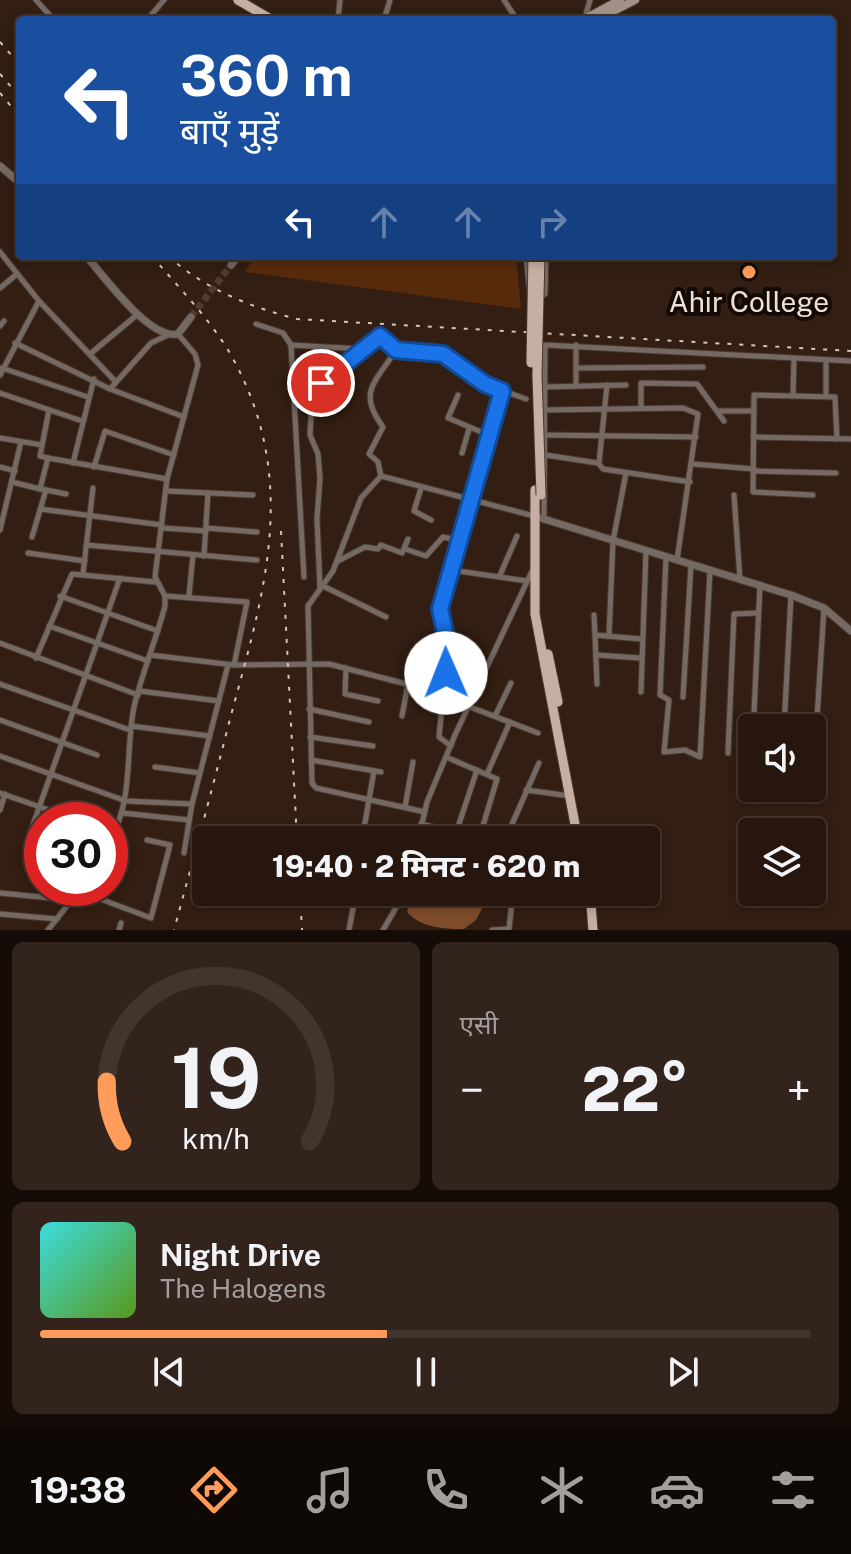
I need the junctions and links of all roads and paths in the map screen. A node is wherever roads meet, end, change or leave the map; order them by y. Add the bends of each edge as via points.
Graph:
1 (36, 0) edge
2 (164, 0) edge
3 (238, 0) edge
4 (620, 0) edge
5 (635, 0) edge
6 (50, 16) edge
7 (150, 16) edge
8 (265, 16) edge
9 (592, 16) edge
10 (595, 16) edge
11 (0, 166) edge
12 (16, 180) edge
13 (0, 252) edge
14 (90, 260) edge
15 (235, 260) edge
16 (526, 260) edge
17 (533, 260) edge
18 (540, 260) edge
19 (546, 260) edge
20 (231, 265) tunnel mouth
21 (17, 274) junction
22 (0, 288) edge
23 (39, 301) junction
24 (138, 314) junction
25 (191, 317) tunnel mouth
26 (256, 324) dead end
27 (178, 334) junction
28 (168, 335) junction
29 (15, 343) junction
30 (291, 345) junction
31 (576, 345) junction
32 (315, 347) junction
33 (361, 349) junction
34 (396, 350) junction
35 (90, 354) junction
36 (794, 359) junction
37 (826, 360) junction
38 (851, 361) edge
39 (703, 367) dead end
40 (576, 368) junction
41 (1, 371) edge
42 (94, 379) junction
43 (114, 380) junction
44 (321, 383) dead end
45 (607, 385) junction
46 (626, 385) dead end
47 (576, 386) junction
48 (543, 387) junction
49 (110, 389) junction
50 (502, 391) junction
51 (0, 393) edge
52 (793, 394) junction
53 (458, 395) dead end
54 (826, 396) junction
55 (88, 397) junction
56 (526, 399) dead end
57 (641, 408) junction
58 (606, 409) junction
59 (49, 410) junction
60 (544, 410) junction
61 (717, 411) junction
62 (754, 411) junction
63 (184, 417) junction
64 (82, 421) junction
65 (724, 421) dead end
66 (469, 429) junction
67 (545, 435) junction
68 (491, 436) junction
69 (604, 436) junction
70 (696, 437) junction
71 (753, 437) junction
72 (837, 439) junction
73 (851, 439) edge
74 (0, 440) edge
75 (21, 442) junction
76 (42, 445) junction
77 (462, 453) dead end
78 (174, 455) junction
79 (545, 455) junction
80 (48, 458) junction
81 (73, 463) junction
82 (598, 463) junction
83 (693, 464) junction
84 (0, 467) edge
85 (94, 467) junction
86 (754, 470) junction
87 (15, 471) junction
88 (626, 473) junction
89 (836, 473) dead end
90 (381, 476) junction
91 (167, 479) junction
92 (12, 482) junction
93 (690, 482) junction
94 (93, 488) dead end
95 (421, 488) junction
96 (43, 490) junction
97 (166, 491) junction
98 (208, 493) junction
99 (538, 493) junction
100 (66, 494) dead end
101 (253, 495) dead end
102 (734, 495) dead end
103 (813, 495) dead end
104 (469, 501) junction
105 (40, 509) junction
106 (89, 516) junction
107 (539, 518) junction
108 (1, 520) edge
109 (431, 520) dead end
110 (162, 526) junction
111 (0, 530) edge
112 (206, 530) junction
113 (257, 532) dead end
114 (517, 536) dead end
115 (32, 537) dead end
116 (408, 539) dead end
117 (458, 540) junction
118 (613, 541) junction
119 (86, 545) junction
120 (405, 549) junction
121 (646, 551) junction
122 (159, 552) junction
123 (28, 553) dead end
124 (193, 555) junction
125 (204, 556) junction
126 (539, 556) junction
127 (666, 558) junction
128 (257, 560) dead end
129 (85, 561) junction
130 (677, 561) junction
131 (337, 562) junction
132 (691, 565) junction
133 (534, 566) junction
134 (451, 570) junction
135 (710, 571) junction
136 (83, 574) junction
137 (500, 575) junction
138 (304, 577) dead end
139 (120, 578) junction
140 (740, 579) junction
141 (527, 581) junction
142 (155, 582) junction
143 (760, 585) junction
144 (321, 588) junction
145 (189, 595) junction
146 (791, 595) junction
147 (60, 596) junction
148 (165, 596) junction
149 (824, 608) junction
150 (106, 613) junction
151 (758, 613) junction
152 (594, 615) dead end
153 (386, 617) dead end
154 (49, 626) junction
155 (158, 631) junction
156 (851, 631) edge
157 (595, 635) junction
158 (609, 636) junction
159 (641, 639) junction
160 (96, 642) junction
161 (0, 643) edge
162 (596, 655) junction
163 (36, 658) junction
164 (149, 658) junction
165 (640, 658) junction
166 (307, 663) junction
167 (231, 665) junction
168 (346, 668) junction
169 (84, 676) junction
170 (511, 683) dead end
171 (0, 684) edge
172 (408, 684) junction
173 (597, 684) dead end
174 (641, 692) dead end
175 (138, 693) junction
176 (444, 697) junction
177 (683, 697) dead end
178 (219, 701) junction
179 (378, 701) dead end
180 (469, 707) junction
181 (73, 709) junction
182 (309, 709) junction
183 (754, 714) edge
184 (785, 714) edge
185 (817, 714) edge
186 (402, 716) dead end
187 (495, 716) junction
188 (0, 720) edge
189 (369, 722) dead end
190 (510, 722) junction
191 (131, 728) junction
192 (538, 733) dead end
193 (210, 736) junction
194 (310, 737) junction
195 (62, 741) junction
196 (373, 746) dead end
197 (451, 746) junction
198 (728, 753) dead end
199 (97, 755) dead end
200 (0, 756) edge
201 (446, 757) junction
202 (311, 760) junction
203 (413, 762) dead end
204 (539, 763) dead end
205 (155, 767) dead end
206 (477, 770) junction
207 (51, 773) junction
208 (200, 773) junction
209 (487, 774) junction
210 (526, 790) junction
211 (2, 794) edge
212 (571, 796) junction
213 (367, 799) junction
214 (126, 801) junction
215 (27, 802) edge
216 (40, 802) edge
217 (192, 804) junction
218 (405, 807) junction
219 (0, 810) edge
220 (425, 812) junction
221 (128, 814) edge
222 (189, 820) junction
223 (421, 824) joint
224 (364, 826) edge
225 (429, 826) edge
226 (458, 826) edge
227 (485, 826) edge
228 (511, 826) edge
229 (578, 826) edge
230 (578, 826) edge
231 (147, 840) dead end
232 (184, 853) dead end
233 (0, 893) edge
234 (24, 895) edge
235 (67, 906) edge
236 (121, 906) edge
237 (353, 906) edge
238 (397, 906) edge
239 (511, 906) edge
240 (588, 906) edge
241 (0, 914) edge
242 (57, 919) junction
243 (121, 923) dead end
244 (48, 930) edge
245 (119, 930) edge
246 (349, 930) edge
247 (383, 930) edge
248 (492, 930) edge
249 (590, 930) edge

1 - 6 street
2 - 7 street
3 - 8 main road
4 - 9 main road
5 - 10 main road
11 - 12 street
13 - 21 street
14 - 24 street
15 - 20 street
16 - 19 street via 528,289 537,298 545,294
17 - 99 main road, bridge via 531,376
18 - 99 main road, bridge
21 - 22 street
21 - 23 street
23 - 29 street
23 - 35 street
24 - 28 street
24 - 35 street
25 - 27 street
26 - 30 street via 283,333
27 - 28 street
27 - 63 street via 198,361
28 - 43 street via 151,343
29 - 41 street
29 - 42 street
30 - 32 street
30 - 138 street
31 - 36 street
31 - 40 street
31 - 48 street via 543,345
32 - 33 street
32 - 144 street via 310,435 320,478
33 - 34 street via 380,336
33 - 44 street
34 - 50 street via 443,354
34 - 90 street via 370,392 369,408 383,428 369,454 378,462
35 - 43 street
36 - 37 street
36 - 52 street
37 - 38 street
37 - 54 street
39 - 40 street
40 - 47 street
41 - 55 street
42 - 49 street
42 - 55 street
43 - 49 street
45 - 46 street
45 - 47 street
45 - 58 street
47 - 48 street
48 - 60 street
49 - 63 street
50 - 56 street
50 - 68 street
51 - 59 street
52 - 54 street
52 - 62 street via 755,394
53 - 66 street via 447,417
54 - 72 street via 836,400
55 - 64 street
57 - 58 street
57 - 61 street via 641,383 694,383
57 - 70 street via 695,411
58 - 60 street
58 - 69 street
59 - 64 street
59 - 76 street
60 - 67 street
61 - 62 street
61 - 65 street
62 - 71 street
63 - 78 street
64 - 81 street
66 - 68 street
66 - 77 street
67 - 69 street
67 - 79 street
68 - 104 street
69 - 70 street
69 - 82 street
70 - 83 street
71 - 72 street
71 - 86 street
72 - 73 street
74 - 75 street
75 - 76 street
75 - 87 street
76 - 80 street via 40,456
78 - 85 street via 105,431
78 - 91 street
79 - 82 street
79 - 107 street
80 - 81 street
80 - 96 street
81 - 85 street
82 - 88 street via 601,469
83 - 86 street
83 - 93 street
84 - 87 street
85 - 91 street
86 - 89 street
86 - 103 street via 754,493
87 - 92 street
88 - 93 street
88 - 118 street
90 - 95 street
90 - 131 street via 361,498
91 - 97 street
92 - 96 street
92 - 108 street
93 - 130 street
94 - 106 street
95 - 104 street
95 - 109 street via 414,511
96 - 100 street
96 - 105 street
97 - 98 street
97 - 110 street
98 - 101 street
98 - 112 street
99 - 107 main road
102 - 140 street
104 - 107 street
104 - 117 street
105 - 106 street
105 - 115 street
106 - 110 street
106 - 119 street
107 - 118 street
107 - 126 main road
107 - 133 main road
108 - 111 street
110 - 112 street
110 - 122 street
112 - 113 street
112 - 125 street
114 - 137 street
116 - 120 street
117 - 120 street via 443,537 426,556
117 - 134 street
118 - 121 street
118 - 158 street
119 - 122 street
119 - 129 street
120 - 131 street via 401,553 382,545 377,550 365,547
121 - 127 street
121 - 159 street
122 - 124 street
122 - 142 street
123 - 129 street
124 - 125 street
124 - 145 street
125 - 128 street
126 - 133 street
126 - 229 main road via 541,616
127 - 130 street
127 - 135 street via 660,695 669,700 664,752 685,750 700,757
129 - 136 street
130 - 132 street
131 - 144 street
132 - 135 street
132 - 177 street
133 - 141 street
133 - 212 main road via 535,614
134 - 137 street
134 - 176 street via 439,612 448,646
135 - 140 street
136 - 139 street
136 - 147 street via 72,574
137 - 141 street
139 - 142 street
139 - 150 street
140 - 143 street
141 - 180 street
142 - 148 street
143 - 146 street
143 - 151 street
144 - 153 street
144 - 166 street via 308,606
145 - 148 street
145 - 167 street via 247,602
146 - 149 street
146 - 184 street
147 - 150 street
147 - 154 street
148 - 155 street
149 - 156 street
149 - 185 street
150 - 155 street
150 - 160 street
151 - 183 street
151 - 198 street via 734,614
152 - 157 street
154 - 160 street
154 - 163 street
155 - 164 street
157 - 158 street
157 - 162 street
158 - 159 street
159 - 165 street
160 - 164 street
160 - 169 street
161 - 163 street
162 - 165 street
162 - 173 street
163 - 169 street
164 - 167 street
164 - 175 street
165 - 174 street
166 - 167 street
166 - 168 street
166 - 182 street
167 - 178 street
168 - 172 street
168 - 179 street via 345,694
169 - 175 street
169 - 181 street
170 - 187 street
171 - 181 street
172 - 176 street
172 - 186 street
175 - 178 street
175 - 191 street
176 - 180 street
176 - 197 street via 439,737
178 - 193 street
180 - 187 street
180 - 197 street
181 - 191 street
181 - 195 street
182 - 189 street
182 - 194 street
187 - 190 street
188 - 195 street
190 - 192 street
190 - 209 street
191 - 193 street
191 - 214 street
193 - 208 street
194 - 196 street
194 - 202 street
195 - 199 street
195 - 207 street
197 - 201 street
200 - 207 street
201 - 206 street
201 - 220 street
202 - 213 street via 313,787
202 - 213 street via 377,772
203 - 218 street
204 - 210 street
205 - 208 street
206 - 209 street
206 - 226 street
207 - 214 street
207 - 216 street
208 - 217 street
209 - 227 street via 497,780
210 - 212 street
210 - 228 street
211 - 215 street
211 - 219 street
212 - 230 main road
213 - 218 street
213 - 224 street
214 - 217 street
217 - 222 street
218 - 220 street
220 - 223 street
221 - 222 street
222 - 232 street
223 - 225 street
231 - 236 street via 170,845 151,918
233 - 234 street
235 - 242 street
237 - 246 street
238 - 247 street
239 - 248 street via 509,929
240 - 249 main road
241 - 242 street
242 - 244 street
243 - 245 street

